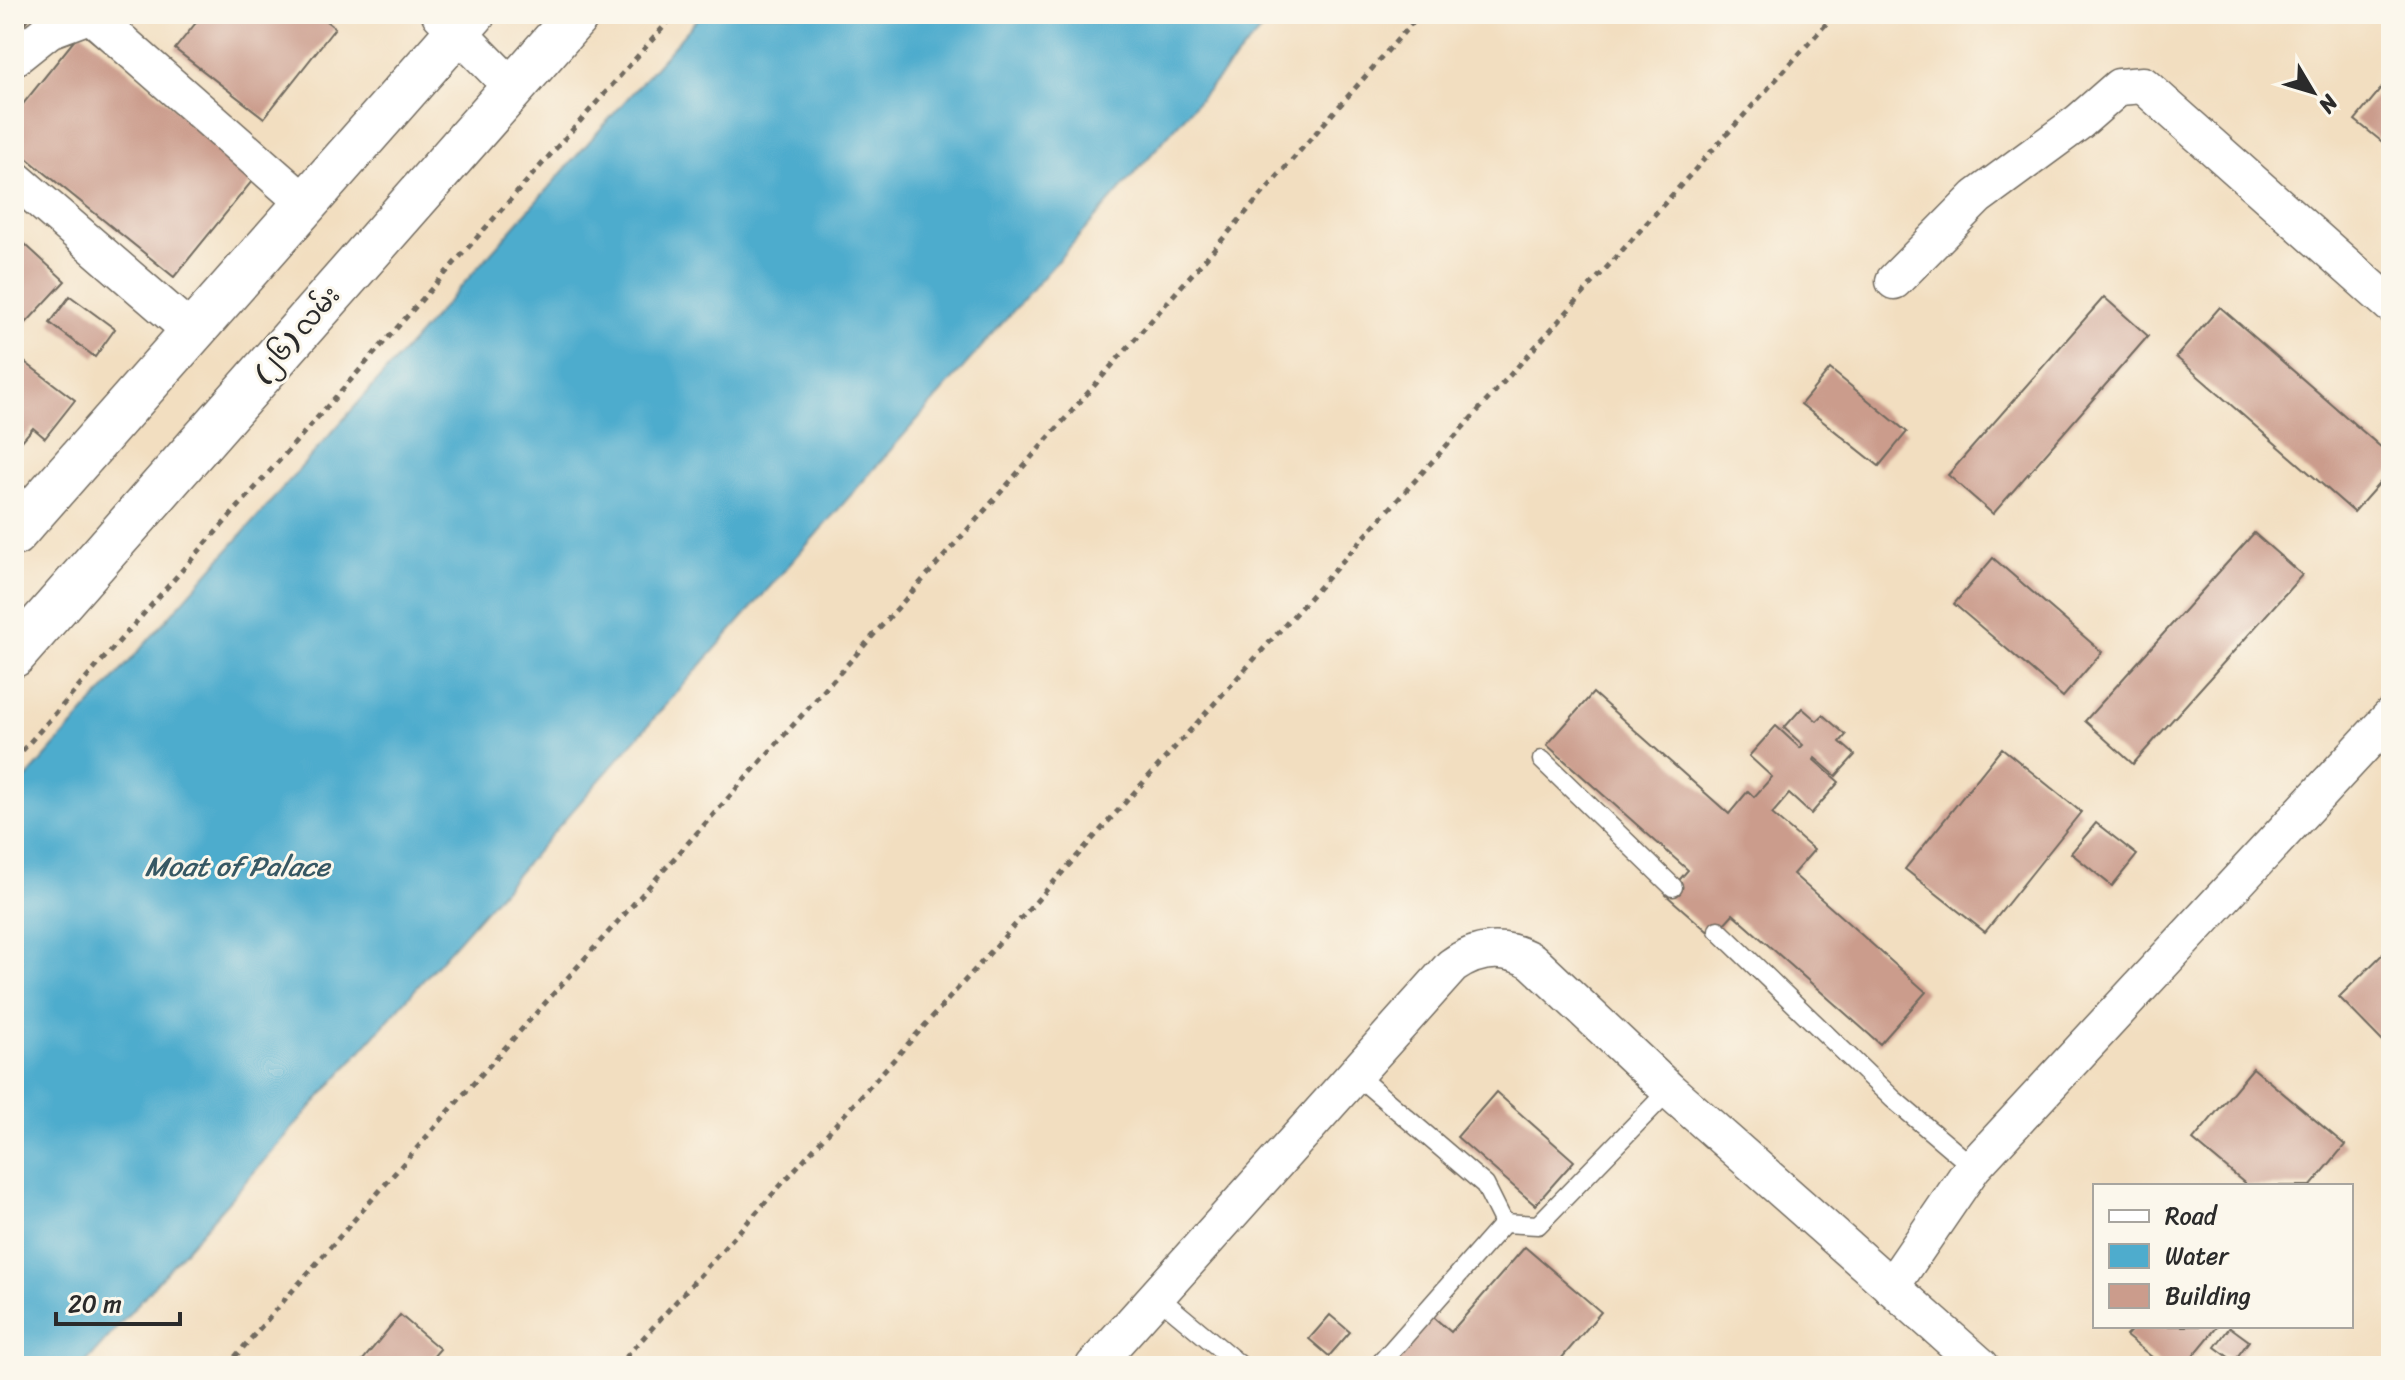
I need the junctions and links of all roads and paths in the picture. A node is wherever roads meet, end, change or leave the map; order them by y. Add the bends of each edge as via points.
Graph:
1 (92, 14) edge
2 (578, 14) edge
3 (675, 14) edge
4 (1420, 14) edge
5 (1835, 14) edge
6 (457, 19) edge
7 (14, 58) edge
8 (513, 88) junction
9 (14, 178) edge
10 (305, 203) junction
11 (1894, 281) dead end
12 (2391, 305) edge
13 (192, 332) junction
14 (14, 534) edge
15 (14, 655) edge
16 (2391, 716) edge
17 (14, 760) edge
18 (1542, 760) dead end
19 (1673, 887) dead end
20 (1718, 930) dead end
21 (1355, 1074) junction
22 (1669, 1090) junction
23 (1973, 1167) junction
24 (1504, 1223) junction
25 (1891, 1287) junction
26 (1157, 1296) junction
27 (227, 1366) edge
28 (618, 1366) edge
29 (1094, 1366) edge
30 (1241, 1366) edge
31 (1378, 1366) edge
32 (1981, 1366) edge

1 - 7 street via 49,30
1 - 10 street
2 - 8 main road, (၂၆) လမ်း
3 - 17 path
4 - 27 path
5 - 28 path
6 - 8 street
6 - 10 main road
8 - 15 main road, (၂၆) လမ်း
9 - 13 street
10 - 13 main road
11 - 12 street via 1977,197 2119,87 2143,85
13 - 14 main road
16 - 23 street
18 - 19 lane
20 - 23 lane via 1893,1099
21 - 22 street via 1452,966 1467,955 1506,950 1532,961
21 - 24 lane via 1485,1185
21 - 26 street
22 - 24 lane via 1538,1225
22 - 25 street
23 - 25 street
24 - 31 lane
25 - 32 street
26 - 29 street
26 - 30 lane

